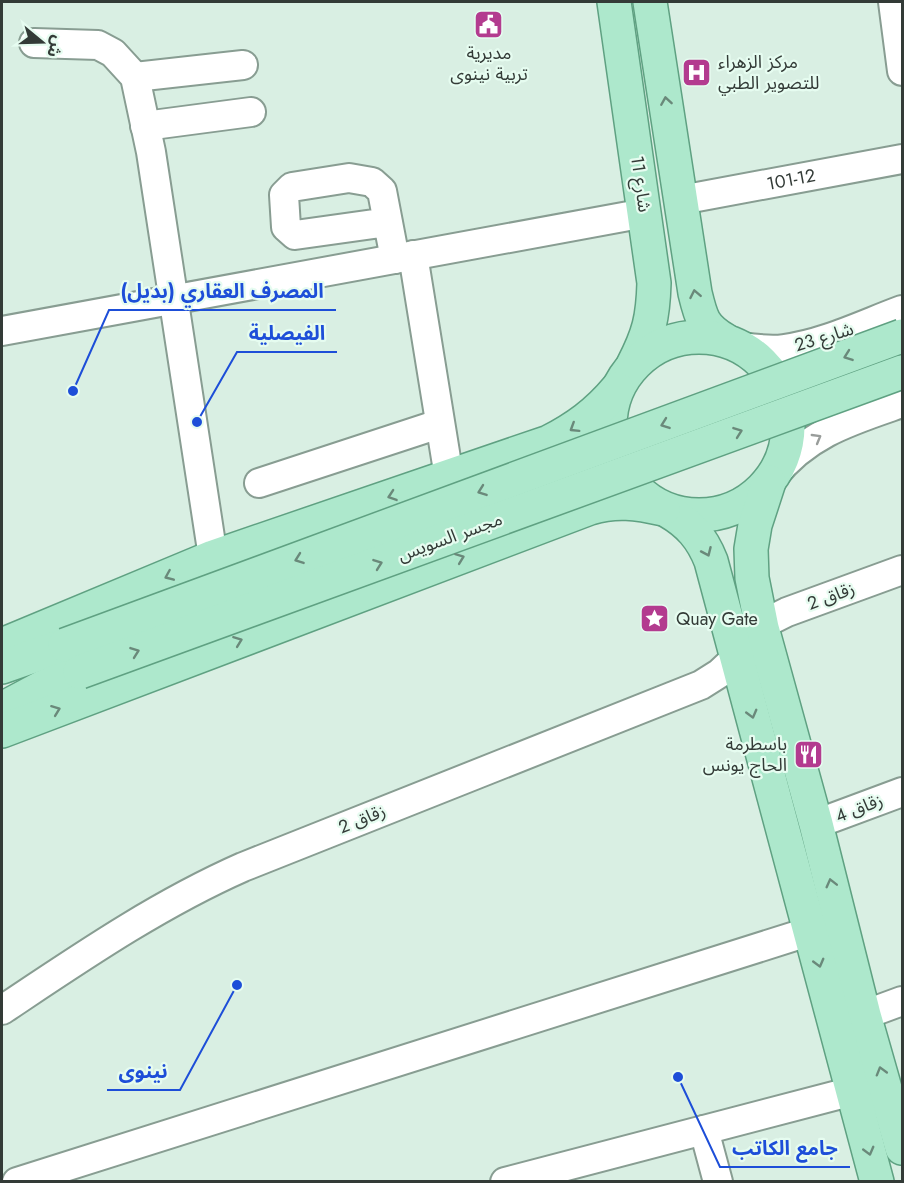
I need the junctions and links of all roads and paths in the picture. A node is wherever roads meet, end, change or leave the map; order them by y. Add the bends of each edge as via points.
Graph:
1 (614, 2) edge
2 (650, 2) edge
3 (893, 2) edge
4 (34, 43) dead end
5 (243, 65) dead end
6 (903, 70) edge
7 (135, 77) junction
8 (251, 112) dead end
9 (146, 126) junction
10 (903, 159) edge
11 (681, 200) junction
12 (645, 213) junction
13 (388, 222) dead end
14 (404, 257) junction
15 (174, 299) junction
16 (903, 310) edge
17 (2, 331) edge
18 (903, 336) edge
19 (734, 343) junction
20 (903, 372) edge
21 (625, 377) junction
22 (903, 403) edge
23 (439, 424) junction
24 (448, 477) junction
25 (771, 479) junction
26 (259, 483) dead end
27 (666, 510) junction
28 (213, 557) junction
29 (903, 570) edge
30 (762, 628) junction
31 (2, 645) edge
32 (737, 657) junction
33 (73, 658) junction
34 (2, 667) edge
35 (2, 710) edge
36 (2, 731) edge
37 (903, 792) edge
38 (816, 824) junction
39 (811, 932) junction
40 (903, 1000) edge
41 (2, 1010) edge
42 (864, 1015) junction
43 (853, 1091) junction
44 (704, 1130) junction
45 (903, 1148) edge
46 (587, 1171) edge
47 (17, 1182) edge
48 (505, 1182) edge
49 (718, 1182) edge
50 (877, 1182) edge

1 - 12 main road, شارع 11
11 -> 2 main road, شارع 11
3 - 6 street
4 - 7 street via 98,45 112,53
5 - 7 street
7 - 9 street
8 - 9 street
9 - 15 street
10 - 11 street, 101-12
19 -> 11 main road, شارع 11 via 710,331 700,316
12 - 14 street
12 - 21 main road, شارع 11 via 654,283 653,313 644,343
13 - 14 street
14 - 15 street
14 - 23 street
15 - 17 street
15 - 28 street
16 - 19 street, شارع 23 via 784,349
18 -> 33 main road, مجسر السويس, bridge
19 - 21 main road via 701,336 676,339 653,349
19 - 25 main road via 766,365 782,390 789,420 786,449
33 -> 20 main road, مجسر السويس, bridge
21 -> 24 main road via 601,408 577,427 549,442
21 - 27 main road via 610,417 611,445 622,472 640,493
25 -> 22 street via 802,446 821,435
23 - 24 street
23 - 26 street
24 -> 28 main road
25 - 27 main road via 749,501 723,513 695,516
25 - 30 main road via 751,549 752,578
27 -> 32 main road via 682,519 705,545
36 -> 27 main road via 590,508 622,502
28 -> 31 main road
29 - 30 street, زقاق 2 via 787,612
30 - 38 main road
32 -> 39 main road
32 - 41 street, زقاق 2 via 701,685 207,883 137,921
33 - 34 main road, مجسر السويس
33 - 35 main road, مجسر السويس via 44,687
37 - 38 street, زقاق 4
42 -> 38 main road
39 -> 43 main road
39 - 47 street
40 - 42 street
45 -> 42 main road
43 - 44 street
43 -> 50 main road
44 - 46 street
44 - 49 street
46 - 48 street

